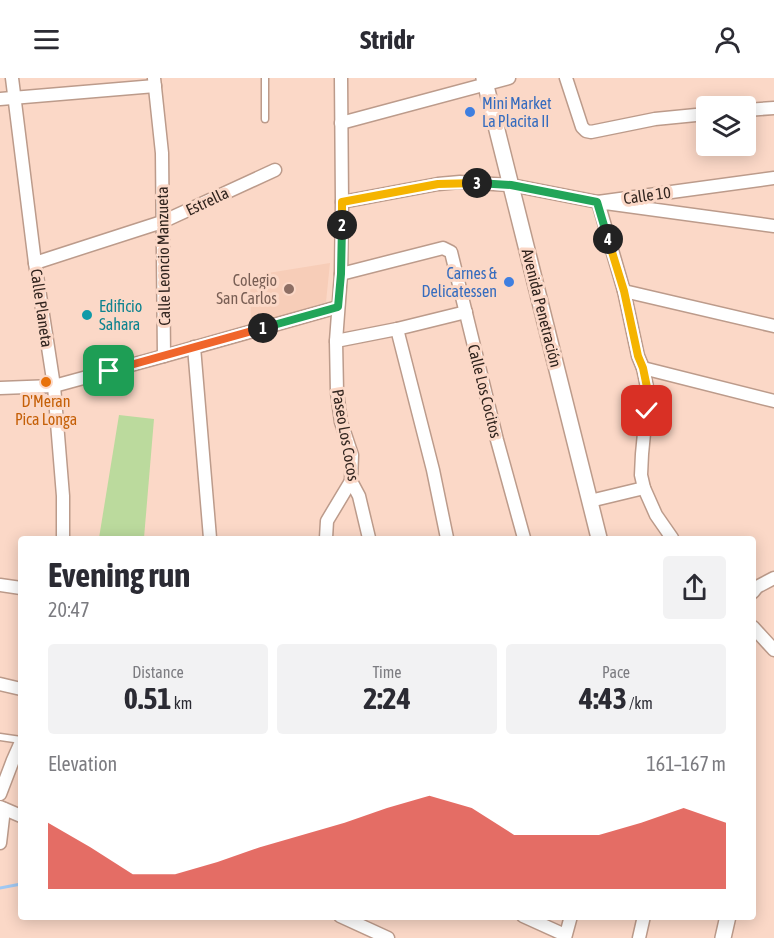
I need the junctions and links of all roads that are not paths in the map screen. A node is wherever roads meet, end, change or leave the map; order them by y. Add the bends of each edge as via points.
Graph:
1 (12, 78) edge
2 (265, 78) edge
3 (341, 78) edge
4 (509, 78) edge
5 (566, 78) edge
6 (485, 81) edge
7 (154, 82) edge
8 (15, 98) junction
9 (0, 99) edge
10 (774, 108) edge
11 (756, 109) edge
12 (696, 115) edge
13 (265, 118) dead end
14 (341, 123) junction
15 (275, 170) dead end
16 (774, 178) edge
17 (511, 185) junction
18 (342, 202) junction
19 (597, 202) junction
20 (162, 222) junction
21 (774, 226) edge
22 (35, 263) junction
23 (341, 274) junction
24 (624, 291) junction
25 (338, 307) junction
26 (466, 312) junction
27 (774, 326) edge
28 (397, 329) junction
29 (336, 341) junction
30 (194, 347) junction
31 (164, 356) junction
32 (643, 368) junction
33 (54, 386) junction
34 (0, 388) edge
35 (774, 401) edge
36 (351, 481) junction
37 (644, 488) junction
38 (590, 501) junction
39 (63, 536) edge
40 (210, 536) edge
41 (326, 536) edge
42 (369, 536) edge
43 (447, 536) edge
44 (523, 536) edge
45 (599, 536) edge
46 (671, 536) edge
47 (774, 578) edge
48 (0, 585) edge
49 (18, 588) edge
50 (756, 588) edge
51 (756, 630) edge
52 (774, 650) edge
53 (0, 684) edge
54 (18, 687) edge
55 (0, 737) edge
56 (18, 740) edge
57 (18, 748) edge
58 (0, 794) edge
59 (2, 808) edge
60 (18, 815) edge
61 (0, 843) edge
62 (349, 920) edge
63 (531, 920) edge
64 (570, 920) edge
65 (643, 920) edge
66 (727, 920) edge
67 (565, 936) edge
68 (388, 938) edge
69 (639, 938) edge
70 (723, 938) edge

1 - 8 street, Calle Planeta
2 - 13 lane
3 - 14 street, Paseo Los Cocos
4 - 6 street
5 - 12 street via 586,131
6 - 14 street
6 - 17 street, Avenida Penetración
7 - 8 street
7 - 20 street, Calle Leoncio Manzueta via 162,153
8 - 9 street
8 - 22 street, Calle Planeta
10 - 11 street
14 - 18 street, Paseo Los Cocos
15 - 20 street, Estrella
16 - 19 street, Calle 10
17 - 18 street, Calle 10 via 438,184
17 - 19 street, Calle 10
17 - 38 street, Avenida Penetración
18 - 23 street, Paseo Los Cocos
19 - 21 street
19 - 24 street
20 - 22 street, Estrella
20 - 31 street, Calle Leoncio Manzueta
22 - 33 street, Calle Planeta
23 - 25 street, Paseo Los Cocos
23 - 26 street, Calle Los Cocitos via 443,249 451,252
24 - 27 street
24 - 32 street
25 - 29 street, Paseo Los Cocos
25 - 30 street
26 - 28 street
26 - 44 street, Calle Los Cocitos
28 - 29 street
28 - 43 street
29 - 36 street, Paseo Los Cocos via 337,392 341,422 352,454
30 - 31 street
30 - 40 street
31 - 33 street
32 - 35 street
32 - 37 street via 648,392 641,475
33 - 34 street
33 - 39 street, Calle Planeta
36 - 41 street via 327,521
36 - 42 street, Paseo Los Cocos via 359,496
37 - 38 street
37 - 46 street
38 - 45 street, Avenida Penetración
47 - 50 street
48 - 49 street
51 - 52 street
53 - 54 street
55 - 56 lane
57 - 58 street
59 - 60 street
59 - 61 street
62 - 68 street
63 - 67 street
64 - 67 street
65 - 69 street
66 - 70 street

